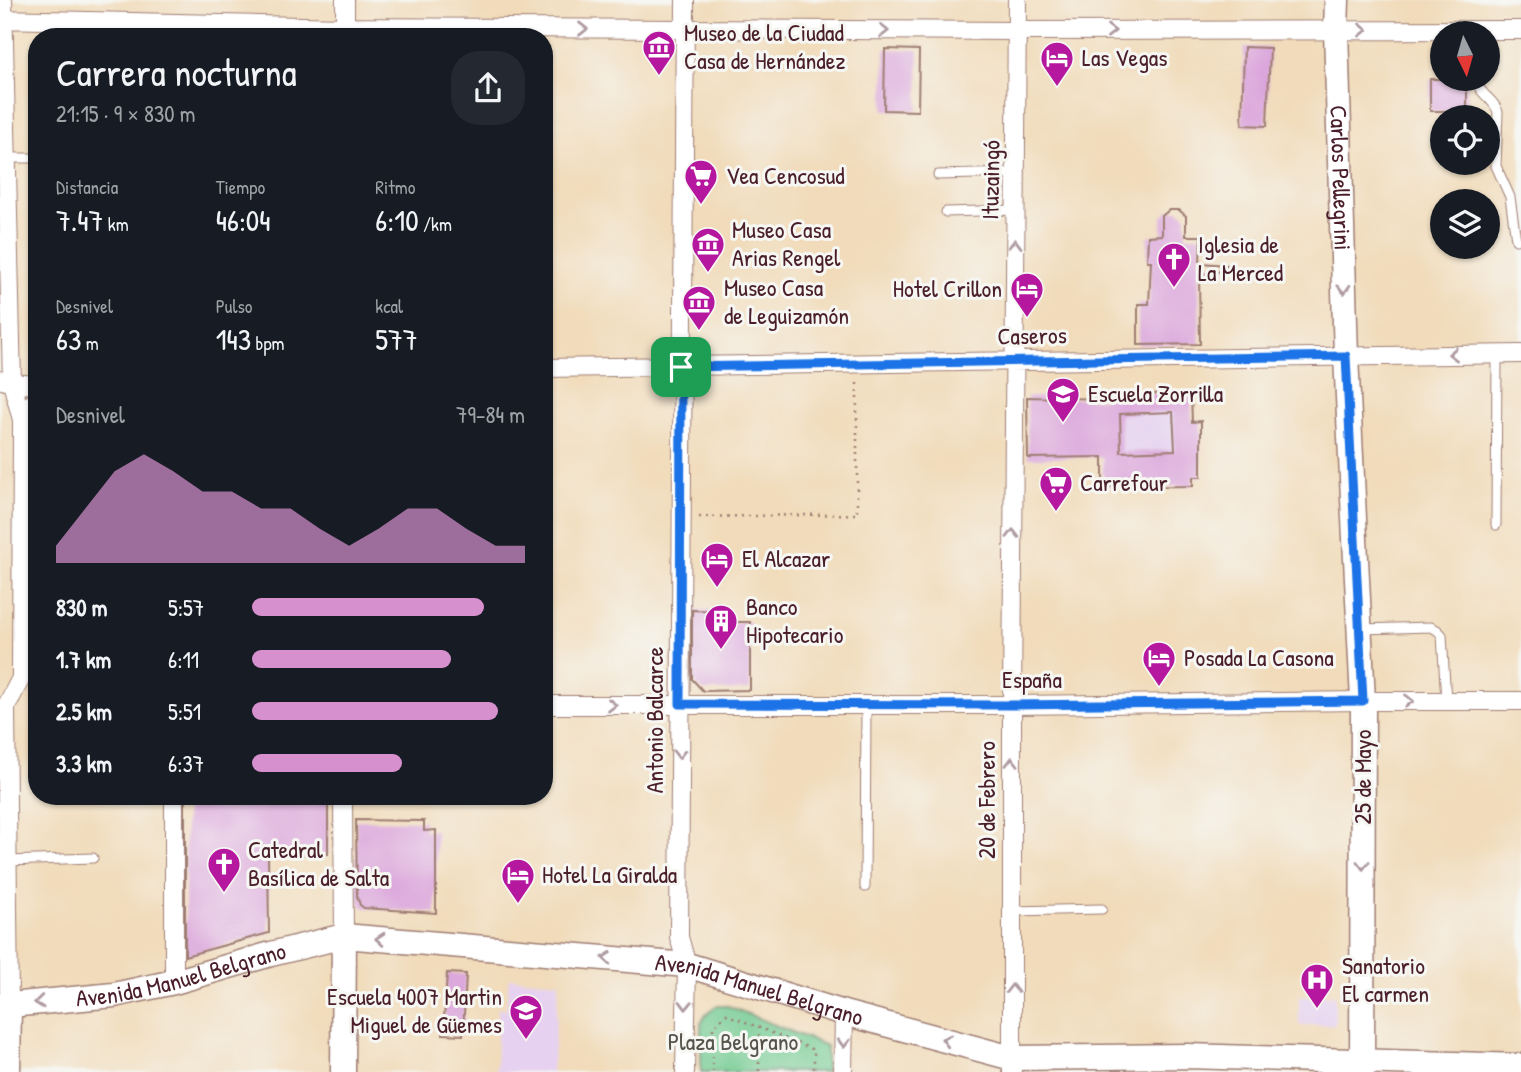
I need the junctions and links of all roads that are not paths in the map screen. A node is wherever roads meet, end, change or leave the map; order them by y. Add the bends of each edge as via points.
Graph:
1 (3, 0) edge
2 (345, 0) edge
3 (685, 0) edge
4 (1017, 0) edge
5 (1337, 0) edge
6 (1, 19) edge
7 (239, 28) edge
8 (345, 28) edge
9 (685, 29) junction
10 (553, 30) edge
11 (1336, 30) junction
12 (1521, 30) edge
13 (1430, 31) edge
14 (1500, 31) edge
15 (1017, 32) junction
16 (1481, 91) edge
17 (6, 158) junction
18 (28, 158) edge
19 (1016, 173) junction
20 (938, 175) dead end
21 (1015, 210) junction
22 (946, 212) dead end
23 (1516, 240) dead end
24 (1497, 354) junction
25 (1521, 354) edge
26 (1346, 356) junction
27 (1014, 361) junction
28 (681, 367) junction
29 (553, 369) edge
30 (6, 382) edge
31 (28, 384) edge
32 (28, 409) edge
33 (22, 420) junction
34 (1496, 525) dead end
35 (1360, 629) junction
36 (22, 656) junction
37 (28, 665) edge
38 (1363, 701) junction
39 (1446, 701) junction
40 (1521, 701) edge
41 (680, 704) junction
42 (866, 704) junction
43 (553, 705) edge
44 (1012, 705) junction
45 (3, 707) edge
46 (174, 805) edge
47 (342, 805) edge
48 (93, 858) dead end
49 (8, 861) junction
50 (865, 887) dead end
51 (1102, 909) dead end
52 (1012, 911) junction
53 (344, 936) junction
54 (687, 965) junction
55 (174, 982) junction
56 (4, 1006) edge
57 (844, 1013) junction
58 (1012, 1065) edge
59 (1362, 1066) edge
60 (1521, 1066) edge
61 (8, 1072) edge
62 (343, 1072) edge
63 (685, 1072) edge
64 (843, 1072) edge

1 - 6 street
2 - 8 street
3 - 9 street, Antonio Balcarce
4 - 15 street, Ituzaingó
5 - 11 main road, Carlos Pellegrini
6 - 7 street
6 - 17 street
10 -> 9 street
9 -> 15 street
9 - 28 street, Antonio Balcarce
11 -> 13 street
15 -> 11 street
11 -> 26 main road, Carlos Pellegrini
12 - 14 street
15 - 19 street, Ituzaingó
16 - 23 lane via 1498,112 1496,166 1510,197
17 - 18 lane
17 - 30 street
19 - 20 lane
19 - 21 street, Ituzaingó
21 - 22 lane
27 -> 21 street, Ituzaingó
24 - 25 street, Caseros
24 -> 26 street, Caseros
24 - 34 lane
26 - 27 street, Caseros
26 - 35 main road, 25 de Mayo
27 - 28 street, Caseros
44 -> 27 street, 20 de Febrero
28 - 29 street, Caseros
28 - 41 street, Antonio Balcarce
30 - 31 street
30 - 33 street
32 - 33 street
33 - 36 street
35 - 38 main road, 25 de Mayo
35 - 39 lane via 1437,630 1442,635
36 - 37 street
36 - 45 street via 21,678
38 -> 39 street, España
38 - 44 street, España
38 -> 59 main road, 25 de Mayo
39 - 40 street, España
41 - 42 street, España
43 -> 41 street, España
41 -> 54 street, Antonio Balcarce via 679,937
42 - 44 street, España
42 - 50 lane
52 -> 44 street, 20 de Febrero
45 - 49 street
46 - 55 street
47 - 53 street
48 - 49 lane
49 - 56 street
51 - 52 lane
58 -> 52 street, 20 de Febrero
54 -> 53 main road, Avenida Manuel Belgrano
53 - 55 main road, Avenida Manuel Belgrano
53 - 62 main road
54 - 57 main road, Avenida Manuel Belgrano
54 -> 63 street, Antonio Balcarce
55 -> 56 main road, Avenida Manuel Belgrano via 114,995
56 - 61 main road
58 -> 57 main road, Avenida Manuel Belgrano
57 -> 64 street
58 - 59 main road, Avenida Manuel Belgrano via 1187,1056
59 - 60 main road, Avenida Manuel Belgrano

